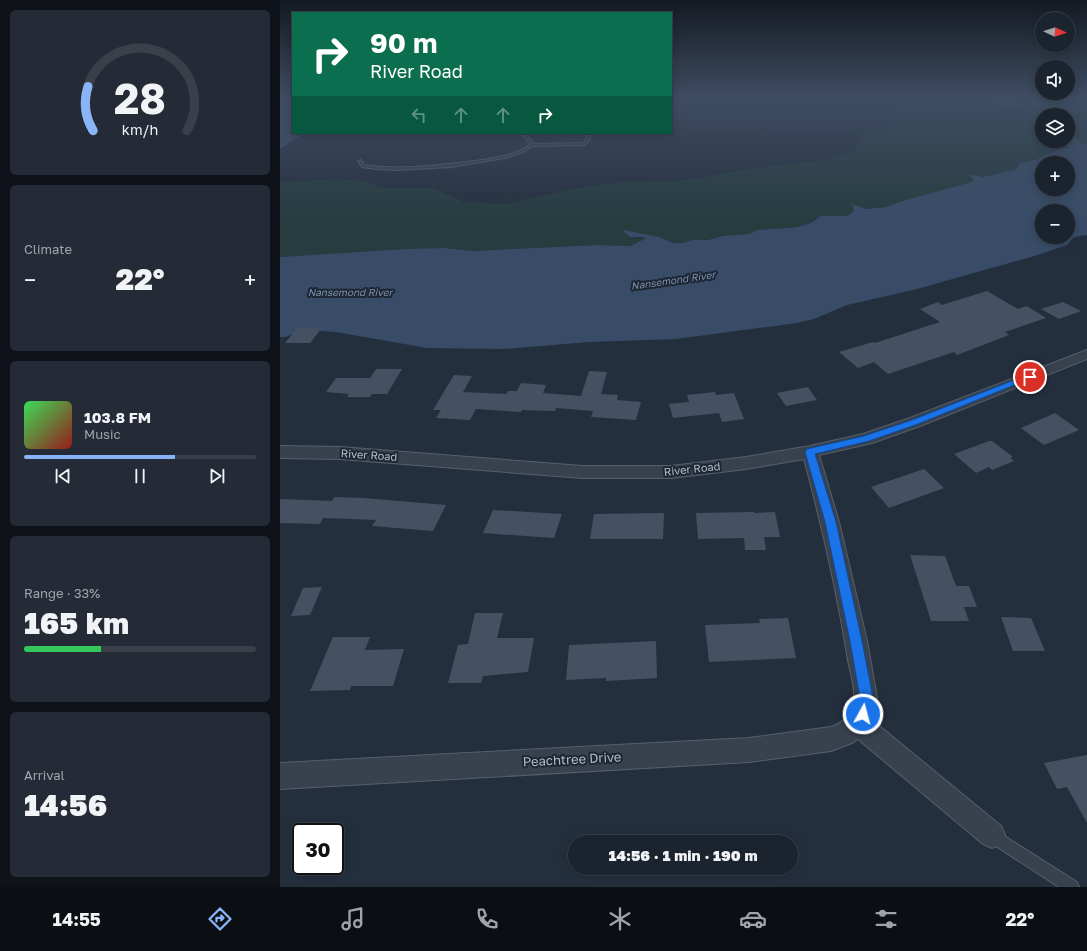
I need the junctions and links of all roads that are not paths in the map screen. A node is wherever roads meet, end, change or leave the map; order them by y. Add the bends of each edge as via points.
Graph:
1 (529, 140) edge
2 (587, 140) edge
3 (531, 145) junction
4 (360, 161) dead end
5 (1087, 354) edge
6 (280, 452) edge
7 (810, 452) junction
8 (858, 723) junction
9 (280, 776) edge
10 (992, 835) joint
11 (1072, 887) edge

1 - 3 lane
2 - 3 lane via 585,144
3 - 4 lane via 525,150 502,158 438,166 374,168 363,166
5 - 7 street, River Road via 915,422 866,439
6 - 7 street, River Road via 340,453 584,472 638,473 671,472 746,463
7 - 8 street via 830,522 856,641 866,698 863,714
8 - 9 street, Peachtree Drive via 844,735 831,739 749,750
8 - 10 street
10 - 11 lane

